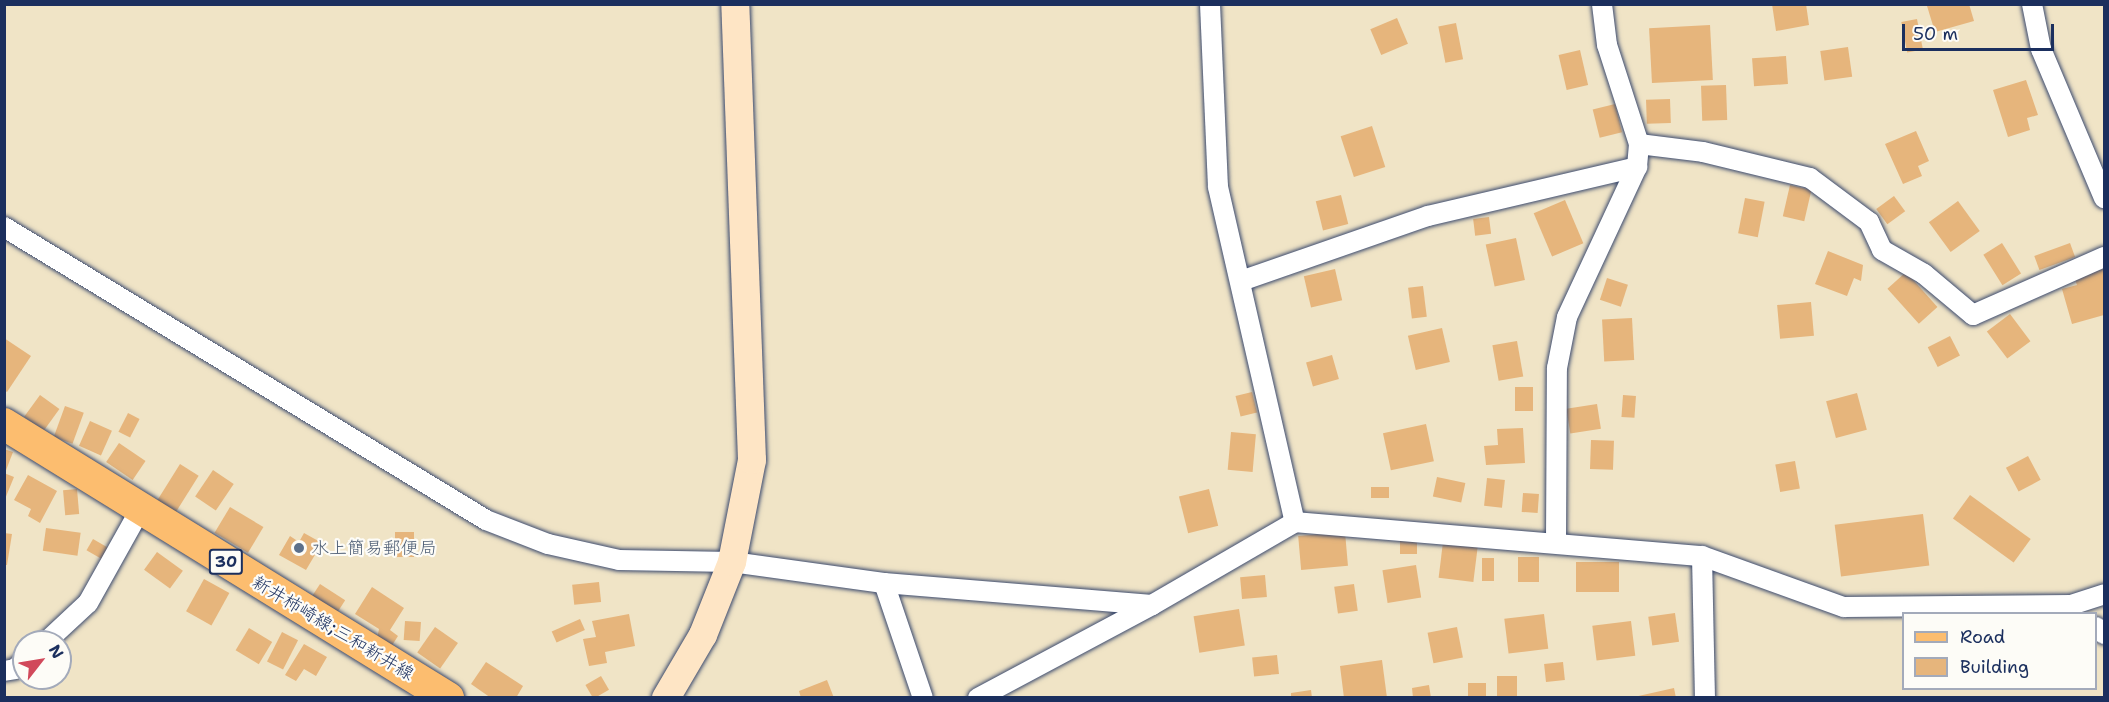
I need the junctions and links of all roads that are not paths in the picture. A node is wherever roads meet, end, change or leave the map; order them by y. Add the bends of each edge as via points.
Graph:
1 (735, 4) edge
2 (1210, 4) edge
3 (1602, 4) edge
4 (2032, 4) edge
5 (1639, 144) junction
6 (1637, 167) junction
7 (2104, 198) edge
8 (4, 227) edge
9 (2104, 257) edge
10 (1241, 282) junction
11 (4, 424) edge
12 (140, 510) junction
13 (1295, 522) junction
14 (1556, 542) junction
15 (1702, 556) junction
16 (732, 562) junction
17 (884, 583) junction
18 (2104, 594) edge
19 (1152, 605) junction
20 (2076, 609) edge
21 (59, 630) edge
22 (448, 698) edge
23 (666, 698) edge
24 (923, 698) edge
25 (978, 698) edge
26 (1705, 698) edge

1 - 16 street via 752,460
2 - 10 street via 1218,187
3 - 5 street via 1607,45
4 - 7 street via 2041,48
5 - 6 street
5 - 9 street via 1703,152 1810,178 1869,222 1882,250 1924,274 1973,315
6 - 10 street via 1428,216
6 - 14 street via 1567,317 1557,368
8 - 16 street via 486,520 548,544 619,560
10 - 13 street
11 - 12 main road, 新井柿崎線;三和新井線 / 30
12 - 21 street via 88,603
12 - 22 main road, 新井柿崎線;三和新井線 / 30
13 - 14 street
13 - 19 street
14 - 15 street
15 - 20 street via 1844,607
15 - 26 street
16 - 17 street
16 - 23 street via 703,636
17 - 19 street
17 - 24 street
18 - 20 street
19 - 25 street

